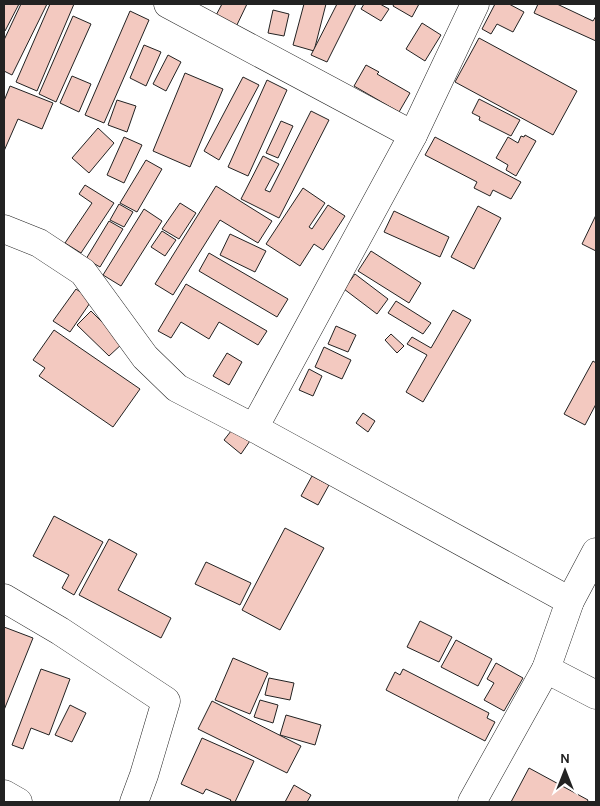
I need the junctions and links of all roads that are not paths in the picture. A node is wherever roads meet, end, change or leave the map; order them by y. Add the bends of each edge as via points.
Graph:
1 (168, 4) edge
2 (475, 4) edge
3 (413, 135) junction
4 (4, 229) edge
5 (254, 428) junction
6 (596, 552) edge
7 (4, 598) edge
8 (570, 601) junction
9 (546, 669) junction
10 (596, 695) edge
11 (4, 794) edge
12 (18, 802) edge
13 (134, 802) edge
14 (472, 802) edge

1 - 3 street
2 - 3 street
3 - 5 street
4 - 5 street via 39,243 83,272 145,357 177,388
5 - 8 street
6 - 8 street
7 - 13 street via 166,702
8 - 9 street
9 - 10 street
9 - 14 street
11 - 12 street

